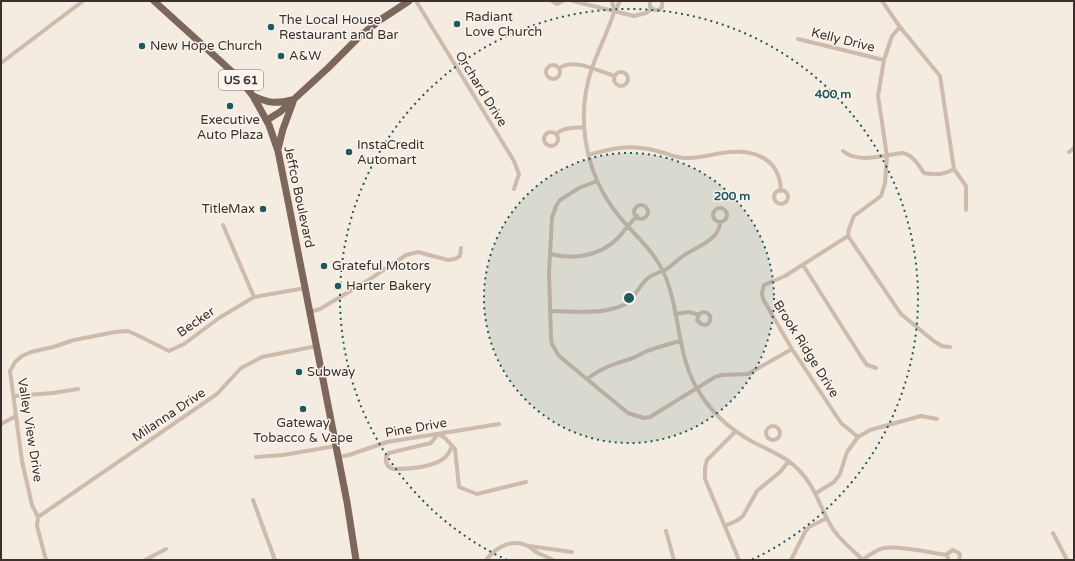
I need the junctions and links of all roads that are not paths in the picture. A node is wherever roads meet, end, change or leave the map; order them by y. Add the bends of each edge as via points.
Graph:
1 (83, 1) edge
2 (154, 1) edge
3 (409, 1) edge
4 (416, 1) edge
5 (552, 1) edge
6 (563, 1) edge
7 (573, 1) edge
8 (612, 1) edge
9 (620, 1) edge
10 (650, 1) edge
11 (662, 1) edge
12 (882, 1) edge
13 (652, 9) junction
14 (615, 10) junction
15 (900, 27) junction
16 (798, 39) dead end
17 (884, 60) junction
18 (1, 63) edge
19 (559, 68) dead end
20 (592, 69) junction
21 (615, 76) dead end
22 (253, 96) junction
23 (294, 100) junction
24 (267, 120) junction
25 (584, 127) junction
26 (556, 134) dead end
27 (1074, 148) edge
28 (278, 151) junction
29 (843, 151) dead end
30 (1069, 152) dead end
31 (588, 155) junction
32 (887, 155) junction
33 (954, 169) junction
34 (597, 181) junction
35 (514, 189) dead end
36 (782, 191) dead end
37 (966, 210) dead end
38 (637, 216) dead end
39 (720, 222) dead end
40 (223, 225) dead end
41 (627, 226) junction
42 (848, 236) junction
43 (461, 248) dead end
44 (550, 254) junction
45 (803, 265) junction
46 (663, 271) junction
47 (305, 288) junction
48 (254, 297) junction
49 (550, 311) junction
50 (310, 312) junction
51 (675, 314) junction
52 (699, 315) dead end
53 (74, 340) joint
54 (680, 341) junction
55 (317, 346) junction
56 (950, 347) dead end
57 (792, 349) junction
58 (876, 368) dead end
59 (587, 379) junction
60 (78, 389) dead end
61 (697, 389) junction
62 (14, 396) junction
63 (16, 416) junction
64 (937, 419) dead end
65 (1, 424) edge
66 (498, 424) dead end
67 (736, 431) junction
68 (438, 434) junction
69 (858, 437) junction
70 (770, 439) dead end
71 (336, 446) junction
72 (452, 446) junction
73 (765, 448) junction
74 (256, 457) dead end
75 (338, 457) junction
76 (789, 461) junction
77 (526, 482) dead end
78 (816, 493) junction
79 (253, 500) dead end
80 (38, 516) junction
81 (827, 518) junction
82 (725, 526) junction
83 (666, 531) dead end
84 (1053, 533) dead end
85 (528, 546) junction
86 (166, 549) dead end
87 (572, 552) dead end
88 (947, 558) edge
89 (46, 560) edge
90 (145, 560) edge
91 (275, 560) edge
92 (356, 560) edge
93 (486, 560) edge
94 (553, 560) edge
95 (674, 560) edge
96 (739, 560) edge
97 (791, 560) edge
98 (862, 560) edge
99 (959, 560) edge
100 (1067, 560) edge

1 - 18 street
2 - 22 main road, Jeffco Boulevard / US 61 via 230,69
3 - 23 main road via 360,37
4 - 35 street, Orchard Drive via 514,161 519,174
5 - 6 street via 559,4
7 - 14 street
8 - 14 street
9 - 14 street
10 - 13 street
11 - 13 street via 660,9
12 - 15 street
13 - 14 street via 634,16
14 - 20 street
15 - 17 street via 892,36
15 - 33 street via 940,76
16 - 17 street, Kelly Drive
17 - 32 street via 878,96
19 - 20 street via 574,64
20 - 21 street
20 - 25 street via 586,95
22 - 23 main road via 276,103
22 - 24 main road, Jeffco Boulevard / US 61
23 - 24 main road
23 - 28 main road
24 - 28 main road, Jeffco Boulevard / US 61
25 - 26 street via 566,129
25 - 31 street
27 - 30 street
28 - 47 main road, Jeffco Boulevard / US 61
29 - 32 street via 863,158
31 - 34 street
31 - 36 street via 625,146 656,150 683,158 744,151 765,158 774,166 779,174
32 - 33 street via 907,153 924,173 944,174
32 - 42 street via 885,183 881,196 854,216
33 - 37 street via 966,186
34 - 41 street via 610,205
34 - 44 street via 579,188 560,200 556,206 552,218
38 - 41 street
39 - 46 street via 717,233 710,240
40 - 48 street
41 - 44 street via 613,242 596,253 580,256
41 - 46 street via 646,245
42 - 45 street, Brook Ridge Drive
42 - 56 street via 901,314 935,342
43 - 50 street via 460,256 456,259 448,260 418,252 406,255 320,309
44 - 49 street
45 - 57 street, Brook Ridge Drive via 764,285 762,293
45 - 58 street via 867,365
46 - 49 street via 649,277 626,304 610,310
46 - 51 street
47 - 48 street, Becker
47 - 50 main road, Jeffco Boulevard / US 61
48 - 53 street, Becker via 219,318 184,344 169,351 128,332
49 - 59 street via 552,344 559,356
50 - 55 main road, Jeffco Boulevard / US 61
51 - 52 street via 689,312
51 - 54 street
53 - 62 street, Valley View Drive via 31,352 15,362 10,371
54 - 59 street via 610,365
54 - 61 street
55 - 71 main road, Jeffco Boulevard / US 61
55 - 80 street, Milanna Drive via 262,357 241,368 217,394
57 - 61 street via 753,372 715,377
57 - 69 street, Brook Ridge Drive via 841,423
59 - 61 street via 628,413 644,418 650,417
60 - 62 street
61 - 67 street via 715,412
62 - 63 street, Valley View Drive
63 - 65 street
63 - 80 street, Valley View Drive via 22,461 32,505
64 - 69 street via 921,416 870,430
66 - 68 street, Pine Drive
67 - 73 street
67 - 82 street via 707,460 705,468 705,479
68 - 72 street
68 - 72 street via 431,443 389,453 386,457 387,465 393,469 427,465 447,456
68 - 75 street, Pine Drive via 387,442
69 - 78 street via 846,452 840,474 834,482
70 - 73 street
71 - 74 street via 283,456
71 - 75 main road, Jeffco Boulevard / US 61
72 - 77 street via 459,487 477,494
73 - 76 street
75 - 92 main road, Jeffco Boulevard / US 61
76 - 78 street
76 - 82 street via 757,491 743,516
78 - 81 street
79 - 91 street
80 - 89 street via 37,526
81 - 97 street via 809,527
81 - 98 street via 842,540
82 - 96 street
83 - 95 street
84 - 100 street
85 - 87 street
85 - 93 street via 506,544 490,554
85 - 94 street
86 - 90 street
88 - 98 street via 886,548
88 - 99 street via 950,551 955,550 960,554

